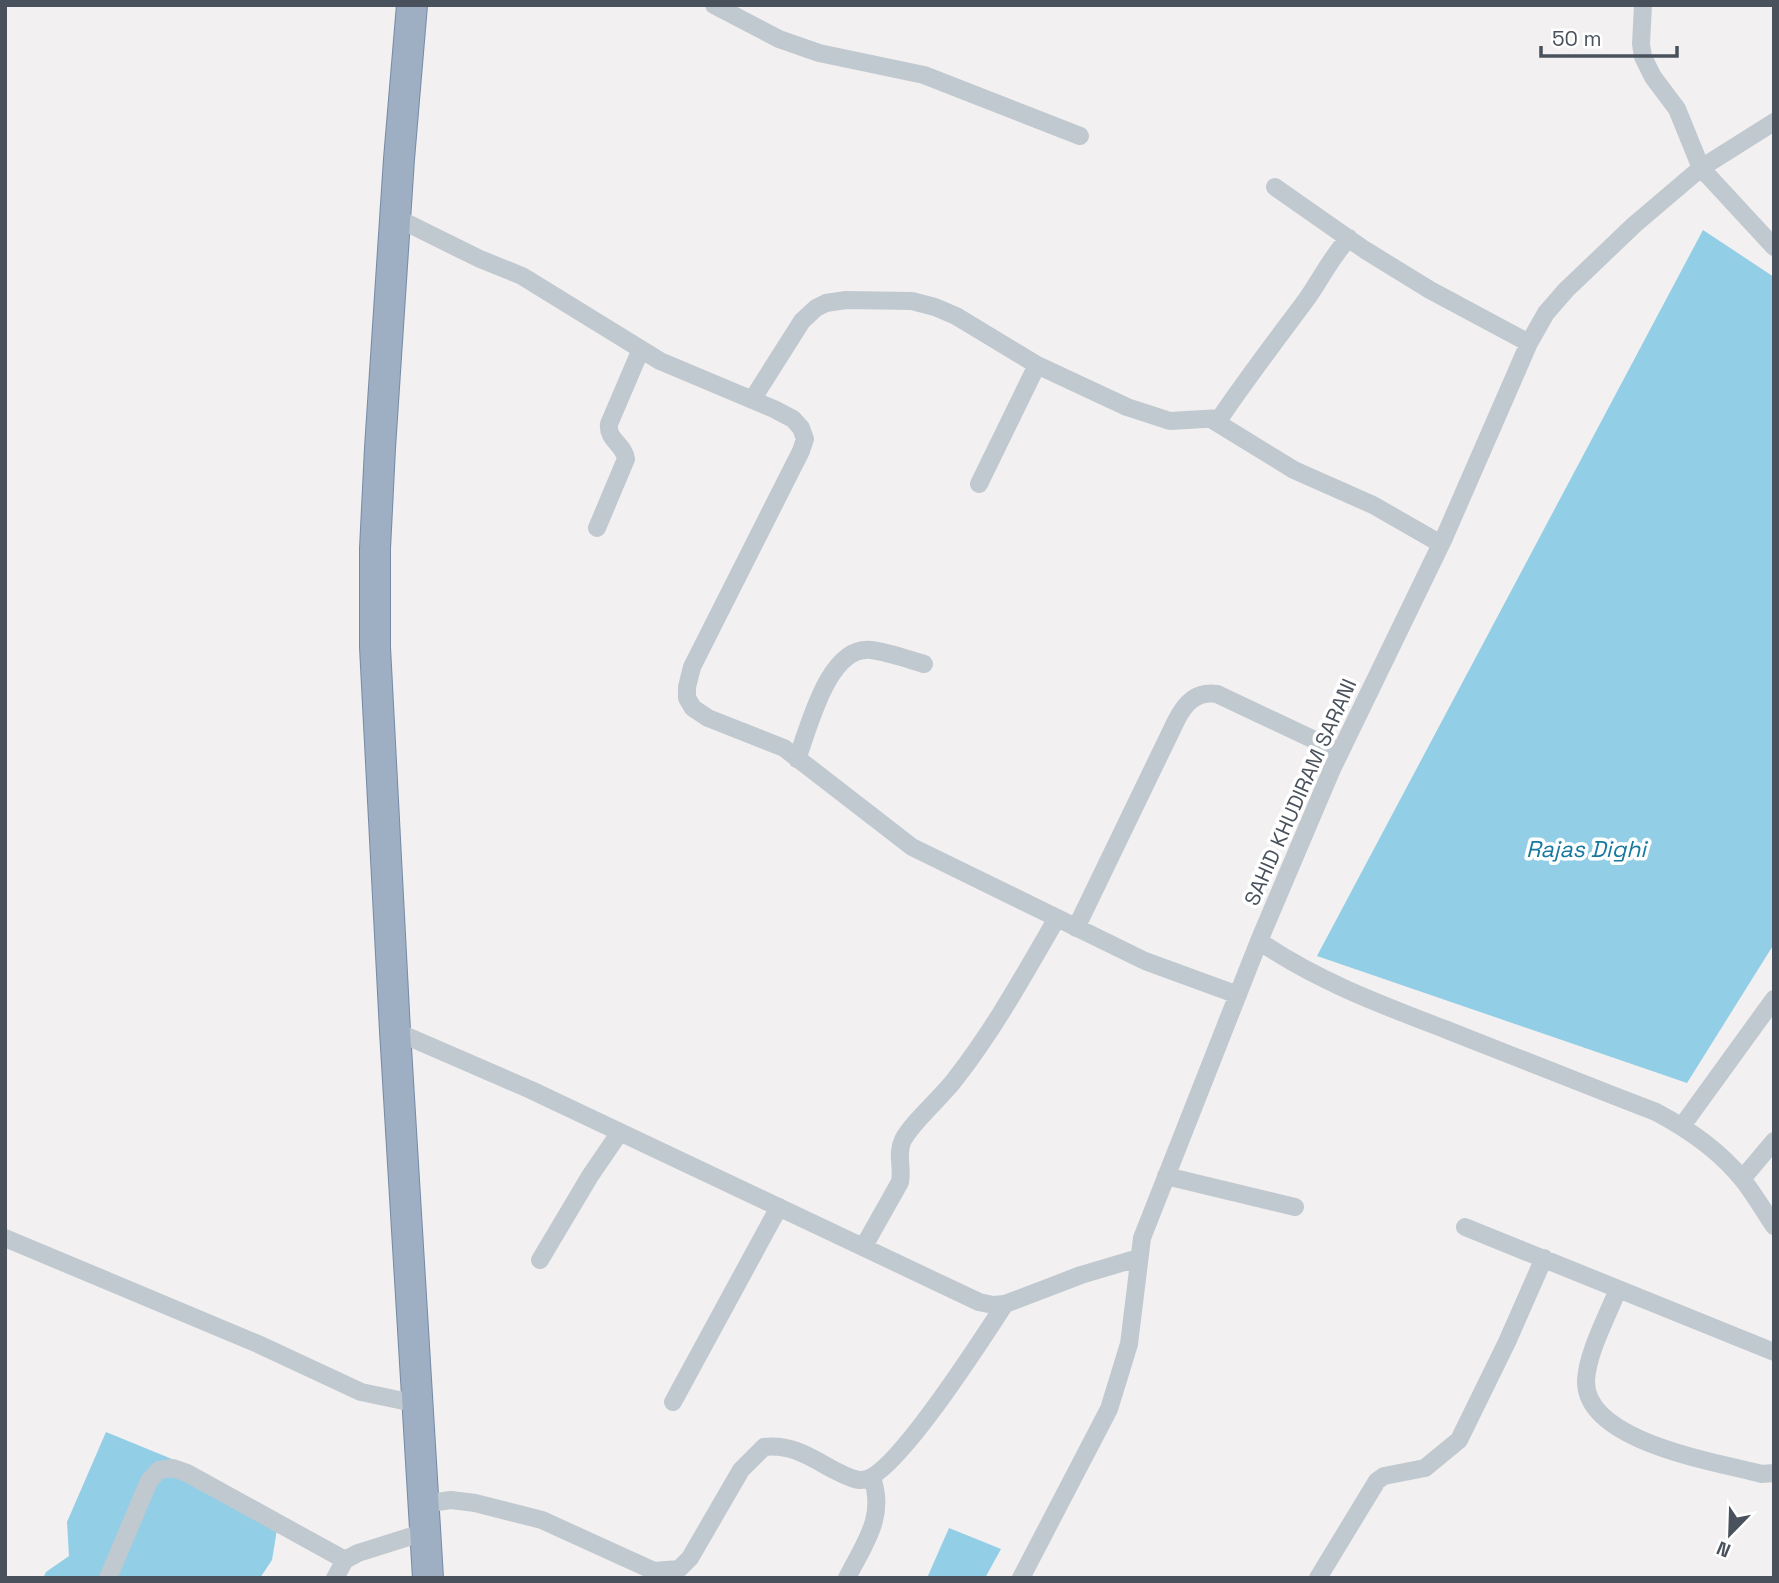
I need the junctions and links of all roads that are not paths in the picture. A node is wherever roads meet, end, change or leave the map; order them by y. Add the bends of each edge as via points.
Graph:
1 (412, 5) edge
2 (715, 5) edge
3 (1643, 5) edge
4 (1774, 122) edge
5 (1080, 136) dead end
6 (1701, 168) junction
7 (1275, 187) dead end
8 (395, 218) junction
9 (1349, 238) junction
10 (1774, 247) edge
11 (1529, 343) junction
12 (640, 349) junction
13 (1037, 365) junction
14 (752, 400) junction
15 (1211, 419) junction
16 (979, 484) dead end
17 (597, 528) dead end
18 (1441, 544) junction
19 (924, 663) dead end
20 (1340, 752) junction
21 (797, 759) junction
22 (1057, 918) junction
23 (1076, 928) junction
24 (1259, 941) junction
25 (1238, 995) junction
26 (1774, 999) edge
27 (395, 1031) junction
28 (1682, 1126) junction
29 (620, 1132) junction
30 (1774, 1141) edge
31 (1166, 1176) junction
32 (1742, 1179) junction
33 (779, 1207) junction
34 (1294, 1207) dead end
35 (1774, 1226) edge
36 (1465, 1227) dead end
37 (5, 1238) edge
38 (864, 1246) junction
39 (1138, 1258) junction
40 (1544, 1258) junction
41 (540, 1260) dead end
42 (1618, 1289) junction
43 (1005, 1304) junction
44 (1774, 1352) edge
45 (673, 1402) dead end
46 (418, 1404) junction
47 (1774, 1473) edge
48 (872, 1478) junction
49 (424, 1518) junction
50 (345, 1560) junction
51 (108, 1578) edge
52 (335, 1578) edge
53 (428, 1578) edge
54 (847, 1578) edge
55 (1021, 1578) edge
56 (1318, 1578) edge

1 - 8 highway
2 - 5 street via 779,39 819,53 924,75
3 - 6 street via 1643,57 1677,109
4 - 6 street, SAHID KHUDIRAM SARANI
6 - 10 street
6 - 11 street, SAHID KHUDIRAM SARANI via 1566,290
7 - 9 street
8 - 12 street via 522,276
8 - 27 highway via 380,448 375,647
9 - 11 street via 1430,290
9 - 15 street via 1220,418
11 - 18 street, SAHID KHUDIRAM SARANI
12 - 14 street
12 - 17 street via 609,424 610,435 626,459
13 - 14 street via 935,307 912,301 846,300 826,303 802,321
13 - 15 street via 1157,418
13 - 16 street
14 - 21 street via 793,419 805,439 692,667 687,698 708,718 771,741
15 - 18 street via 1294,470 1373,505
18 - 20 street, SAHID KHUDIRAM SARANI
19 - 21 street via 870,649 854,652 828,679
20 - 23 street via 1217,694 1192,699 1176,721
20 - 24 street, SAHID KHUDIRAM SARANI
21 - 22 street via 912,847
22 - 23 street
22 - 38 street via 991,1031 904,1137 899,1150 900,1182
23 - 25 street via 1144,961
24 - 25 street, SAHID KHUDIRAM SARANI
24 - 28 street via 1289,962 1379,1004
25 - 31 street, SAHID KHUDIRAM SARANI
26 - 28 street
27 - 29 street
27 - 46 highway
28 - 32 street via 1719,1154
29 - 33 street
29 - 41 street
30 - 32 street
31 - 34 street
31 - 39 street, SAHID KHUDIRAM SARANI
32 - 35 street
33 - 38 street
33 - 45 street
36 - 40 street
37 - 46 street via 361,1392
38 - 43 street via 979,1302
39 - 43 street
39 - 55 street, SAHID KHUDIRAM SARANI via 1129,1344 1109,1409
40 - 42 street
40 - 56 street via 1459,1440 1425,1468 1377,1481
42 - 44 street
42 - 47 street via 1586,1381 1589,1400 1601,1416 1658,1446 1762,1474
43 - 48 street via 932,1412
46 - 49 highway
48 - 49 street via 860,1481 846,1476 789,1447 764,1447 741,1470 690,1558 679,1569 667,1571 654,1571 542,1520 475,1503 451,1500
48 - 54 street via 878,1494 875,1521
49 - 50 street
49 - 53 highway
50 - 51 street via 173,1468 159,1470 149,1481
50 - 52 street

